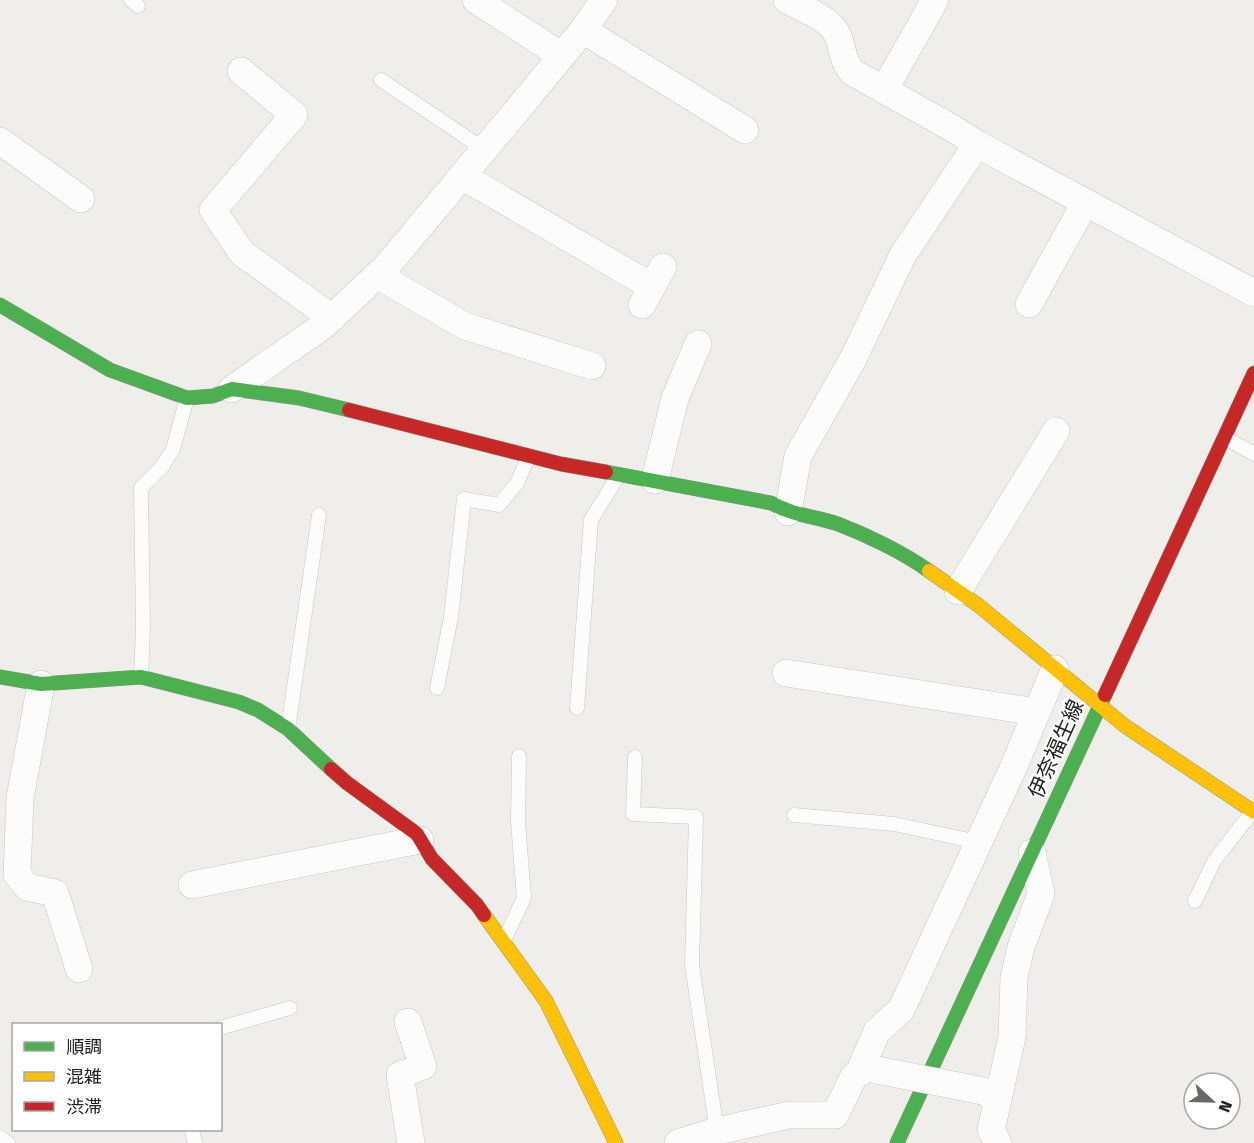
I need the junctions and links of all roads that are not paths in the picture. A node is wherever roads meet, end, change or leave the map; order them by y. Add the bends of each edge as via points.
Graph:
1 (476, 0) edge
2 (604, 0) edge
3 (787, 0) edge
4 (935, 0) edge
5 (582, 30) junction
6 (562, 56) junction
7 (241, 71) dead end
8 (381, 81) dead end
9 (884, 90) junction
10 (745, 130) dead end
11 (0, 141) edge
12 (977, 144) junction
13 (485, 150) junction
14 (462, 176) junction
15 (81, 199) dead end
16 (1085, 203) junction
17 (377, 275) junction
18 (652, 286) dead end
19 (1254, 293) edge
20 (1029, 304) dead end
21 (0, 305) edge
22 (332, 318) junction
23 (698, 344) dead end
24 (592, 366) dead end
25 (1254, 372) edge
26 (232, 389) junction
27 (187, 398) junction
28 (1056, 431) dead end
29 (1224, 437) junction
30 (1254, 454) edge
31 (529, 456) junction
32 (619, 474) junction
33 (655, 480) junction
34 (788, 512) junction
35 (319, 515) dead end
36 (958, 591) junction
37 (1055, 669) junction
38 (786, 673) dead end
39 (0, 677) edge
40 (141, 677) junction
41 (41, 684) junction
42 (437, 688) dead end
43 (1098, 706) junction
44 (577, 708) dead end
45 (1037, 712) junction
46 (288, 729) junction
47 (519, 756) dead end
48 (635, 757) dead end
49 (1253, 811) edge
50 (794, 815) dead end
51 (420, 840) junction
52 (978, 842) junction
53 (1032, 853) junction
54 (192, 885) dead end
55 (1195, 901) dead end
56 (503, 942) junction
57 (79, 969) dead end
58 (290, 1008) dead end
59 (408, 1022) dead end
60 (222, 1027) edge
61 (868, 1071) junction
62 (990, 1098) junction
63 (717, 1131) junction
64 (0, 1137) edge
65 (8, 1143) edge
66 (411, 1143) edge
67 (616, 1143) edge
68 (678, 1143) edge
69 (897, 1143) edge
70 (998, 1143) edge

1 - 6 street
2 - 5 street
3 - 9 street via 828,23 837,35 844,63
4 - 9 street
5 - 6 street
5 - 10 street
6 - 13 street
7 - 22 street via 294,115 213,210 242,253
8 - 13 lane
9 - 12 street
11 - 15 street
12 - 16 street
12 - 34 street via 903,255 853,359 798,456
13 - 14 street
14 - 17 street
14 - 18 street
16 - 19 street
16 - 20 street
17 - 22 street
17 - 24 street via 465,326
21 - 27 street via 110,370
22 - 26 street
23 - 33 street via 675,398
25 - 29 street, 伊奈福生線
26 - 27 street via 213,396
26 - 31 street via 298,398
27 - 40 lane via 173,449 141,488
28 - 36 street
29 - 30 lane
29 - 43 street, 伊奈福生線
31 - 32 street
31 - 42 lane via 517,483 499,505 465,499 451,617
32 - 33 street
32 - 44 lane via 591,520
33 - 34 street via 771,503
34 - 36 street via 837,524 912,559
35 - 46 lane
36 - 37 street
37 - 43 street
37 - 45 street
38 - 45 street
39 - 41 street
40 - 41 street
40 - 46 street via 239,702
41 - 57 street via 20,798 17,874 27,887 55,893
43 - 49 street
43 - 53 street, 伊奈福生線
45 - 52 street
46 - 51 street via 347,783
47 - 56 lane via 518,822 524,898
48 - 63 lane via 633,814 696,817 692,965
49 - 55 lane via 1214,861
50 - 52 lane via 894,824
51 - 54 street
51 - 56 street via 432,859 477,905
52 - 61 street via 901,1010 877,1031
53 - 62 street via 1041,894 1014,977 1012,1037
53 - 69 street, 伊奈福生線
56 - 67 street via 546,1001
58 - 60 lane
59 - 66 street via 423,1066 400,1075
61 - 62 street, bridge
61 - 63 street via 854,1077 835,1115 789,1115
62 - 70 street via 991,1130
63 - 68 street
64 - 65 lane

